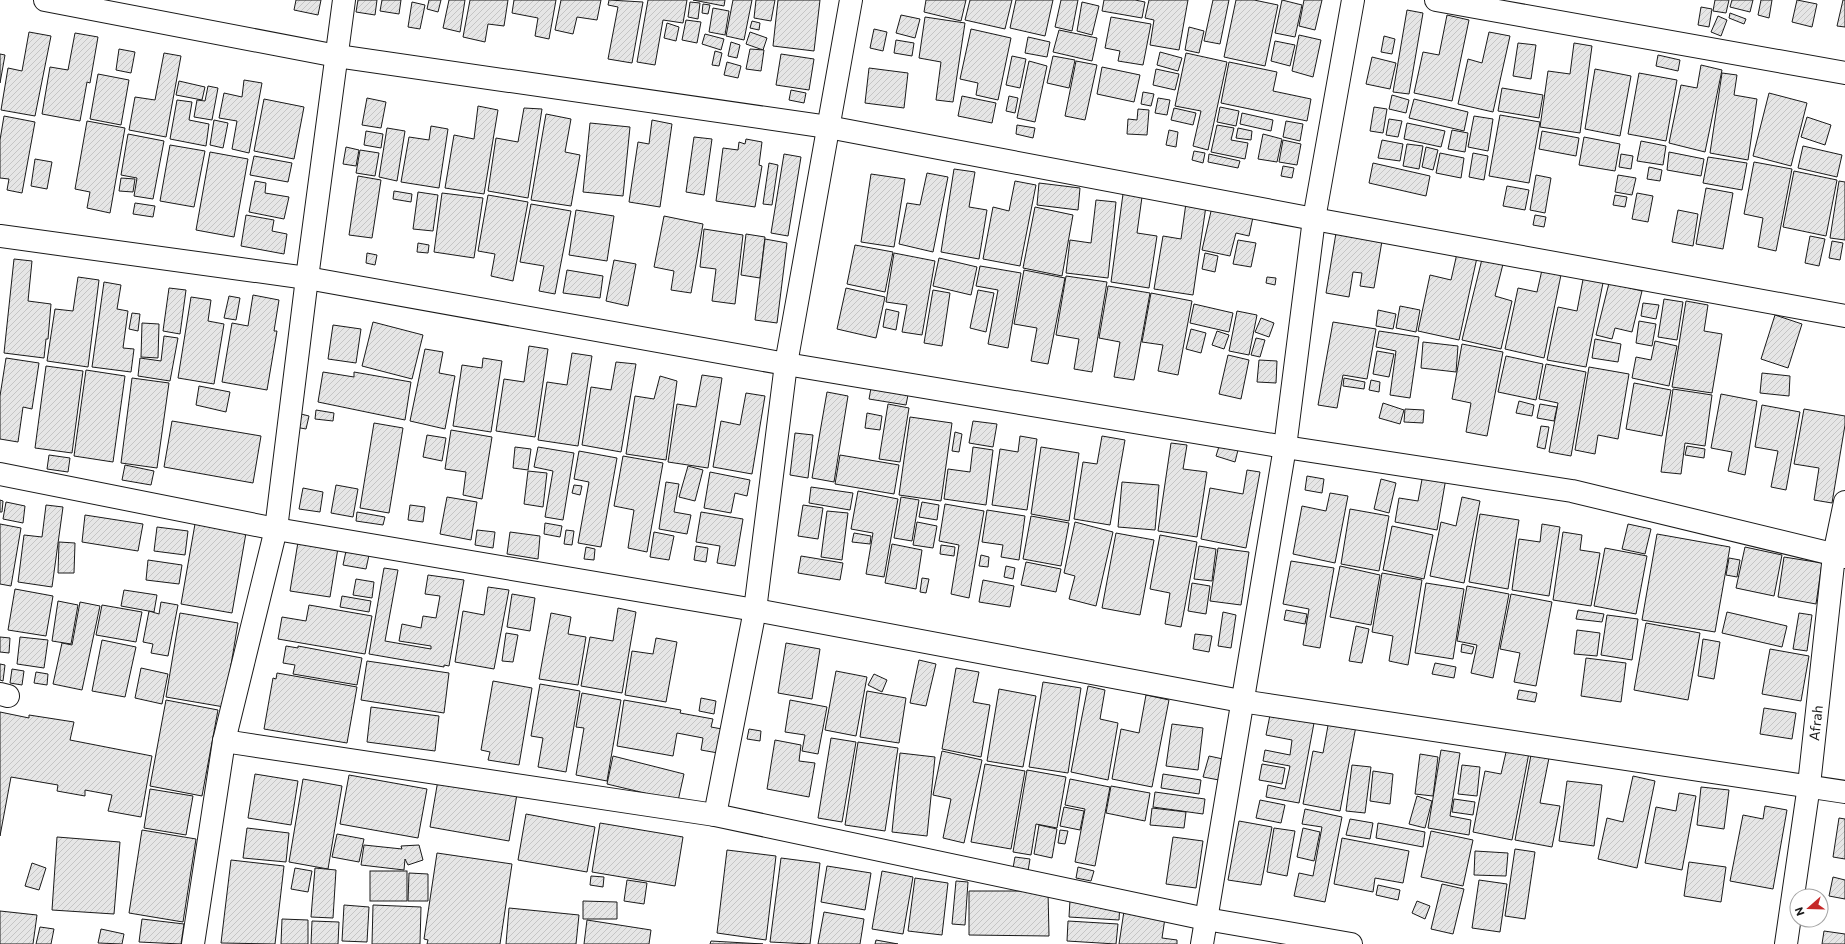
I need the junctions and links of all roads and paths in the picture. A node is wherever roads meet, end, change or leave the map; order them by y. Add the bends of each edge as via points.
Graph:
1 (45, 0) edge
2 (344, 0) edge
3 (851, 0) edge
4 (1353, 0) edge
5 (1436, 0) edge
6 (337, 56) junction
7 (1845, 73) edge
8 (828, 127) junction
9 (1314, 219) junction
10 (0, 236) edge
11 (307, 278) junction
12 (1845, 316) edge
13 (786, 364) junction
14 (1285, 447) junction
15 (0, 474) edge
16 (1845, 502) edge
17 (276, 529) junction
18 (1839, 556) edge
19 (756, 610) junction
20 (1241, 701) junction
21 (224, 741) junction
22 (1809, 785) junction
23 (1845, 792) edge
24 (715, 815) junction
25 (1206, 919) junction
26 (193, 944) edge
27 (1202, 944) edge
28 (1351, 944) edge
29 (1786, 944) edge

1 - 6 street
2 - 6 street
3 - 8 street
4 - 9 street
5 - 7 street
6 - 8 street
6 - 11 street
8 - 9 street
8 - 13 street
9 - 12 street
9 - 14 street
10 - 11 street
11 - 13 street
11 - 17 street
13 - 14 street
13 - 19 street
14 - 18 street via 1572,491
14 - 20 street
15 - 17 street
16 - 18 street, Afrah
17 - 19 street
17 - 21 street
18 - 22 street, Afrah
19 - 20 street
19 - 24 street
20 - 22 street
20 - 25 street
21 - 24 street
21 - 26 street
22 - 23 street
22 - 29 street, Afrah
24 - 25 street
25 - 27 street
25 - 28 street

